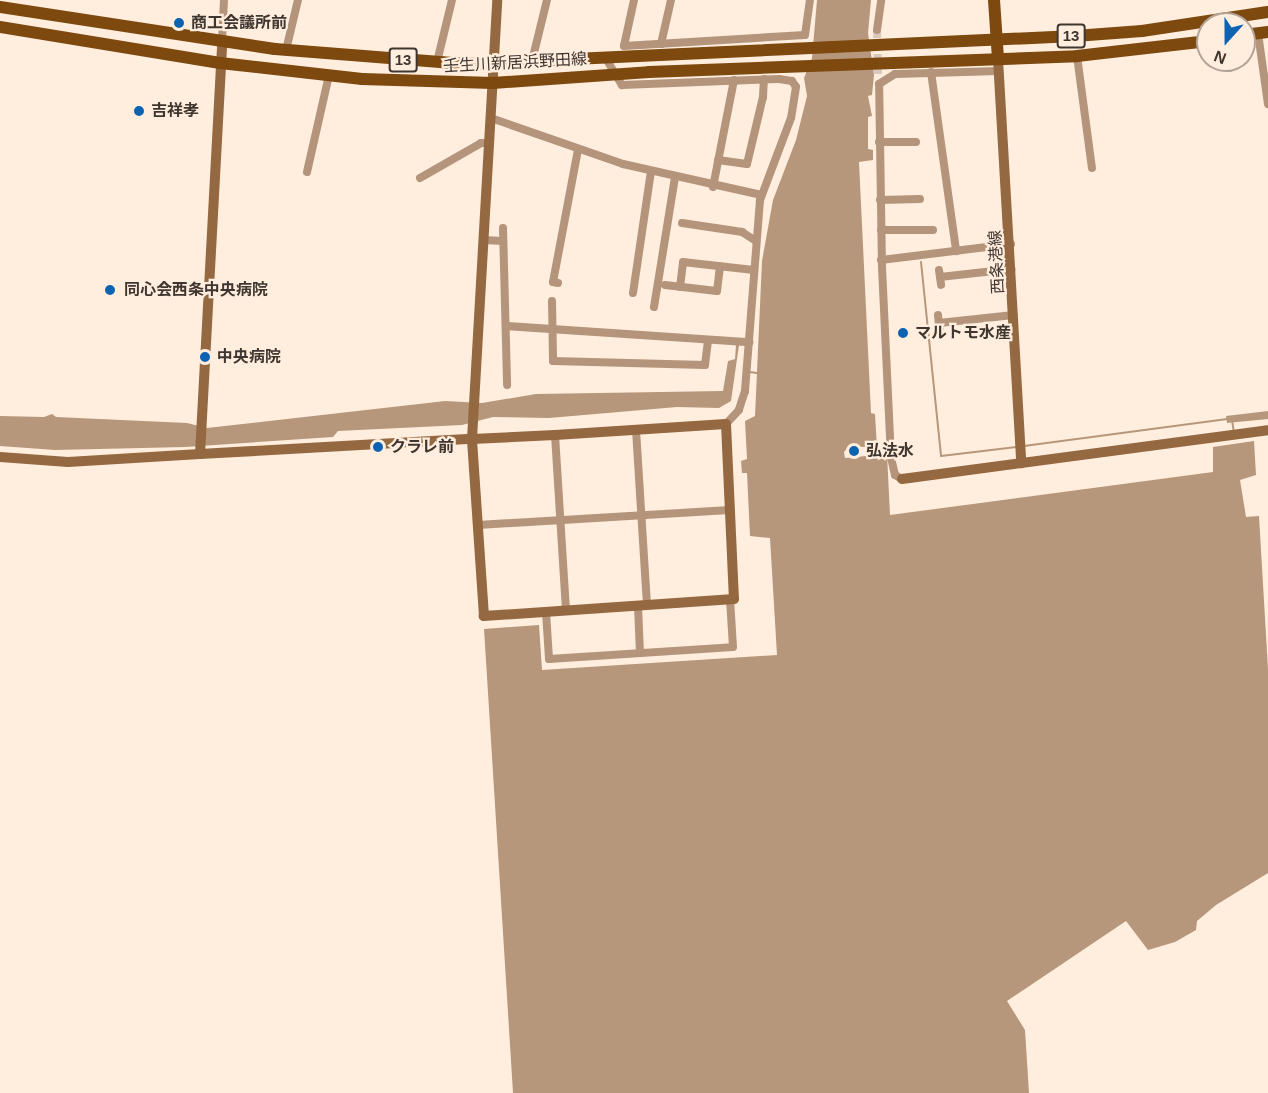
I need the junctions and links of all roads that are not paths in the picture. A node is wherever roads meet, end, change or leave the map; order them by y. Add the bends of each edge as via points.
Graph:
1 (224, 0) edge
2 (298, 0) edge
3 (452, 0) edge
4 (497, 0) edge
5 (547, 0) edge
6 (634, 0) edge
7 (671, 0) edge
8 (810, 0) edge
9 (880, 0) edge
10 (994, 0) edge
11 (0, 7) edge
12 (1268, 12) edge
13 (0, 27) edge
14 (877, 30) tunnel mouth
15 (1263, 32) edge
16 (997, 40) junction
17 (222, 42) junction
18 (1196, 42) edge
19 (661, 44) junction
20 (286, 50) junction
21 (647, 50) junction
22 (1077, 56) junction
23 (605, 57) junction
24 (532, 61) junction
25 (437, 62) junction
26 (493, 62) junction
27 (220, 63) junction
28 (999, 65) junction
29 (649, 72) junction
30 (931, 72) junction
31 (616, 74) junction
32 (329, 75) junction
33 (878, 75) tunnel mouth
34 (764, 79) junction
35 (735, 80) junction
36 (493, 83) junction
37 (879, 84) junction
38 (1268, 104) edge
39 (491, 118) junction
40 (879, 142) junction
41 (916, 142) dead end
42 (490, 143) junction
43 (578, 150) junction
44 (718, 159) junction
45 (1092, 168) dead end
46 (651, 171) junction
47 (307, 172) dead end
48 (420, 177) dead end
49 (675, 178) junction
50 (713, 187) junction
51 (762, 195) junction
52 (920, 199) dead end
53 (880, 200) junction
54 (682, 223) dead end
55 (503, 228) dead end
56 (881, 230) junction
57 (933, 230) dead end
58 (484, 240) junction
59 (504, 241) junction
60 (756, 241) junction
61 (1011, 244) junction
62 (956, 251) junction
63 (881, 260) junction
64 (720, 266) junction
65 (1012, 269) junction
66 (754, 270) junction
67 (940, 277) dead end
68 (558, 283) dead end
69 (665, 285) dead end
70 (680, 287) junction
71 (633, 293) dead end
72 (552, 301) dead end
73 (654, 307) dead end
74 (1014, 315) junction
75 (506, 326) junction
76 (551, 330) junction
77 (940, 334) dead end
78 (708, 340) junction
79 (749, 342) junction
80 (507, 385) dead end
81 (726, 424) junction
82 (636, 430) junction
83 (1268, 430) edge
84 (473, 435) junction
85 (555, 435) junction
86 (200, 451) junction
87 (0, 457) edge
88 (1021, 463) junction
89 (902, 479) joint
90 (730, 510) junction
91 (641, 515) junction
92 (561, 520) junction
93 (478, 525) junction
94 (730, 599) junction
95 (643, 605) junction
96 (566, 611) junction
97 (546, 612) junction
98 (640, 653) junction

1 - 17 street
2 - 20 street
3 - 25 street
4 - 26 street
5 - 24 street
6 - 21 street via 624,46
7 - 19 street
8 - 19 street via 805,35
9 - 14 street
10 - 16 main road
11 - 17 main road, 壬生川新居浜野田線 / 13
12 - 16 main road, 壬生川新居浜野田線 / 13 via 1142,31
13 - 27 main road, 壬生川新居浜野田線 / 13
15 - 38 street
16 - 21 main road, 壬生川新居浜野田線 / 13 via 810,49
16 - 28 main road
17 - 20 main road, 壬生川新居浜野田線 / 13
17 - 27 street
18 - 22 main road, 壬生川新居浜野田線 / 13
19 - 21 street
20 - 25 main road, 壬生川新居浜野田線 / 13
21 - 23 main road, 壬生川新居浜野田線 / 13
21 - 29 street
22 - 28 main road, 壬生川新居浜野田線 / 13
22 - 45 street
23 - 24 main road, 壬生川新居浜野田線 / 13
23 - 31 street
24 - 26 main road, 壬生川新居浜野田線 / 13
25 - 26 main road, 壬生川新居浜野田線 / 13
26 - 36 street
27 - 32 main road, 壬生川新居浜野田線 / 13
27 - 86 street
28 - 29 main road, 壬生川新居浜野田線 / 13 via 874,62
28 - 30 street
28 - 61 street, 西条港線
29 - 31 main road, 壬生川新居浜野田線 / 13
30 - 37 street via 889,76
30 - 62 street
31 - 35 street via 622,85
31 - 36 main road, 壬生川新居浜野田線 / 13
32 - 36 main road, 壬生川新居浜野田線 / 13
32 - 47 street
33 - 37 street
34 - 35 street
34 - 44 street via 747,164
34 - 51 street via 786,79 796,87 791,118
35 - 44 street
36 - 39 street
37 - 40 street
39 - 42 street
39 - 43 street
40 - 41 street
40 - 53 street
42 - 48 street via 481,143
42 - 58 street
43 - 46 street
43 - 68 street via 553,282
44 - 50 street
46 - 49 street
46 - 71 street
49 - 50 street
49 - 73 street
50 - 51 street
51 - 60 street
52 - 53 street
53 - 56 street
54 - 60 street via 742,232
55 - 59 street
56 - 57 street
56 - 63 street
58 - 59 street
58 - 84 street
59 - 75 street
60 - 66 street
61 - 62 street
61 - 65 street, 西条港線
62 - 63 street
63 - 89 street via 891,458 895,475
64 - 66 street
64 - 70 street via 717,291
64 - 70 street via 683,262
65 - 67 street
65 - 74 street, 西条港線
66 - 79 street
69 - 70 street
72 - 76 street
74 - 77 street via 938,319
74 - 88 street, 西条港線
75 - 76 street
75 - 80 street
76 - 78 street
76 - 78 street via 553,361 705,365
78 - 79 street
79 - 81 street via 743,401
81 - 82 street
81 - 90 street
82 - 85 street
82 - 91 street
83 - 88 street
84 - 85 street
84 - 86 street
84 - 93 street
85 - 92 street
86 - 87 street via 68,462
88 - 89 street
90 - 91 street
90 - 94 street via 735,599
91 - 92 street
91 - 95 street
92 - 93 street
92 - 96 street
93 - 97 street via 484,616
94 - 95 street
94 - 98 street via 733,647
95 - 96 street
95 - 98 street
96 - 97 street
97 - 98 street via 549,659

